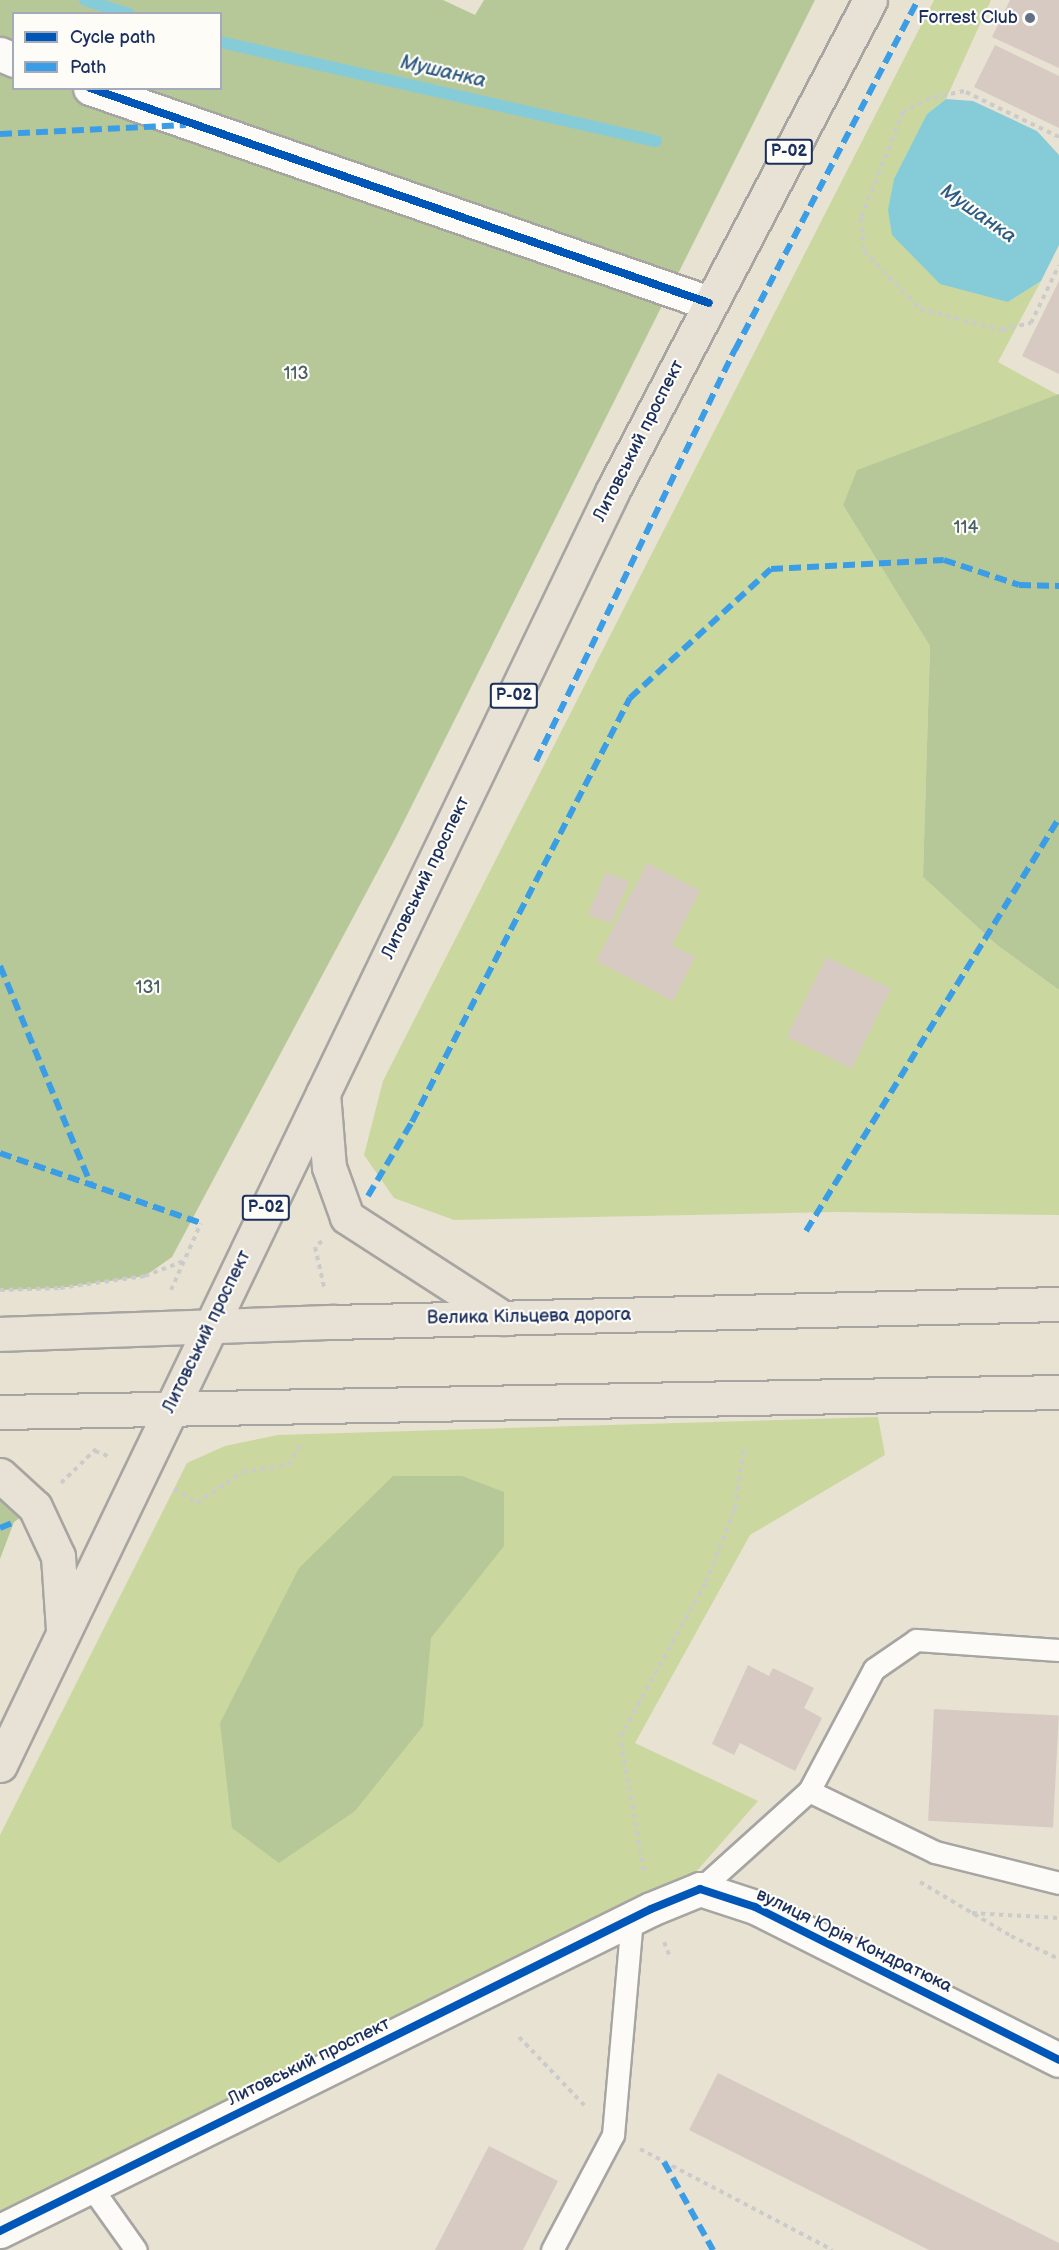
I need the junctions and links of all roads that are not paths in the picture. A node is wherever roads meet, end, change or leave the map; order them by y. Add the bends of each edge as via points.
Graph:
1 (870, 0) edge
2 (96, 90) edge
3 (709, 303) junction
4 (323, 1091) junction
5 (1059, 1304) edge
6 (503, 1318) junction
7 (210, 1326) junction
8 (0, 1334) edge
9 (1059, 1392) edge
10 (171, 1408) junction
11 (0, 1412) edge
12 (0, 1475) edge
13 (64, 1632) junction
14 (1059, 1650) edge
15 (0, 1765) edge
16 (809, 1791) junction
17 (1059, 1883) edge
18 (700, 1889) junction
19 (641, 1913) junction
20 (1059, 2060) edge
21 (91, 2187) junction
22 (0, 2231) edge
23 (136, 2250) edge
24 (552, 2250) edge

1 - 3 main road, Литовський проспект / Р-02
2 - 3 street
3 - 4 main road, Литовський проспект / Р-02 via 613,490
4 - 6 main road via 329,1167 347,1216
4 - 7 main road, Литовський проспект / Р-02
5 - 6 main road, Велика Кільцева дорога
6 - 7 main road, Велика Кільцева дорога
7 - 8 main road, Велика Кільцева дорога
7 - 10 main road, Литовський проспект / Р-02
9 - 10 main road
10 - 11 main road
10 - 13 main road, Литовський проспект
12 - 13 main road via 35,1507 58,1556
13 - 15 main road, Литовський проспект
14 - 16 lane via 916,1640 874,1670
16 - 17 lane via 935,1852
16 - 18 lane
18 - 19 street
18 - 20 street, вулиця Юрія Кондратюка via 755,1907
19 - 21 street, Литовський проспект
19 - 24 lane via 613,2135
21 - 22 street, Литовський проспект
21 - 23 lane

